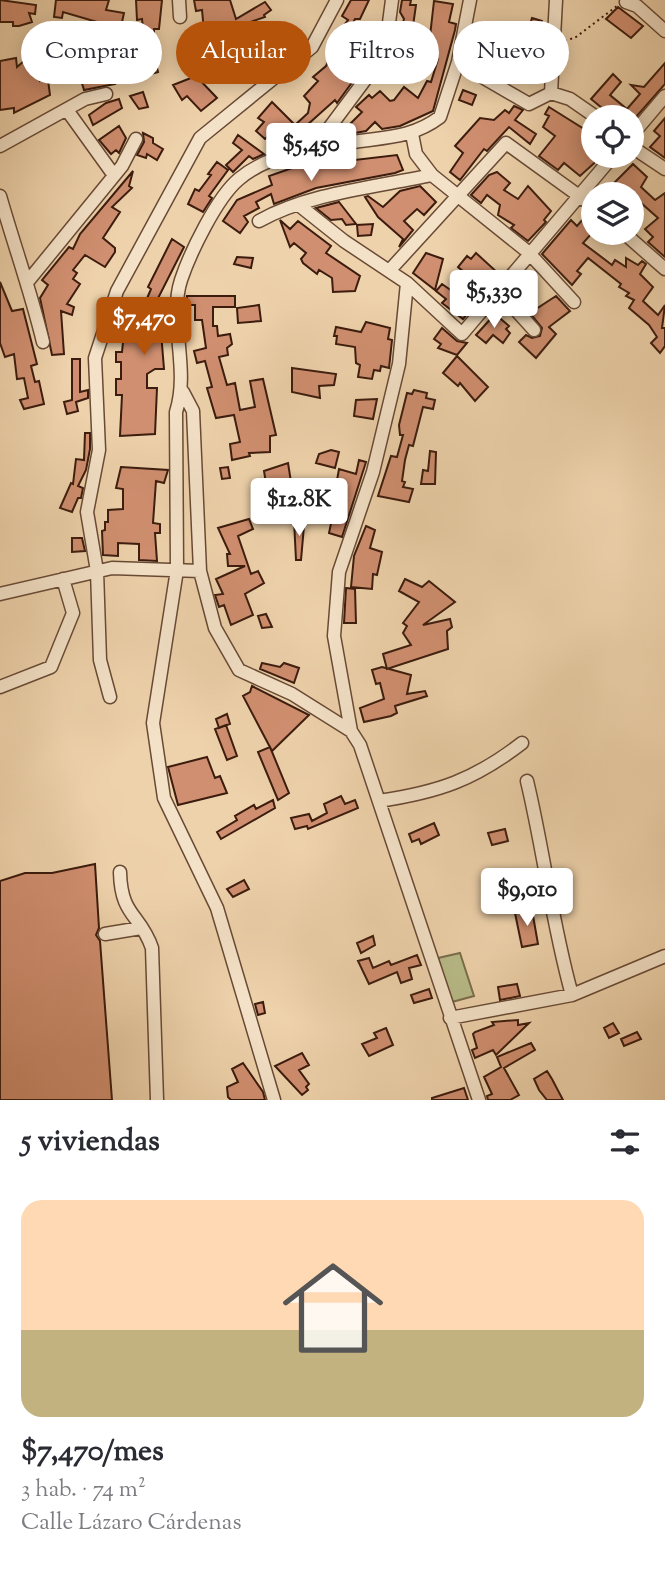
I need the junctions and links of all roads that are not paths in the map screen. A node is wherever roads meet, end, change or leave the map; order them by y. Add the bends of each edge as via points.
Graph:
1 (179, 0) edge
2 (337, 0) edge
3 (392, 0) edge
4 (470, 0) edge
5 (556, 0) edge
6 (626, 2) road end
7 (180, 17) dead end
8 (665, 31) edge
9 (495, 84) edge
10 (551, 93) junction
11 (106, 94) dead end
12 (665, 96) edge
13 (581, 107) edge
14 (67, 110) junction
15 (644, 121) edge
16 (412, 134) junction
17 (136, 139) dead end
18 (0, 146) edge
19 (315, 147) junction
20 (644, 155) edge
21 (602, 168) edge
22 (665, 169) edge
23 (113, 174) junction
24 (432, 175) junction
25 (578, 193) junction
26 (458, 195) junction
27 (0, 196) edge
28 (581, 196) edge
29 (300, 206) junction
30 (259, 221) dead end
31 (638, 245) edge
32 (528, 252) junction
33 (665, 269) edge
34 (389, 271) junction
35 (29, 281) junction
36 (407, 283) junction
37 (497, 289) junction
38 (574, 302) dead end
39 (534, 330) dead end
40 (43, 342) dead end
41 (183, 392) junction
42 (177, 570) junction
43 (97, 571) junction
44 (200, 571) junction
45 (63, 579) junction
46 (0, 594) edge
47 (0, 687) edge
48 (110, 697) dead end
49 (351, 731) junction
50 (522, 743) dead end
51 (527, 781) dead end
52 (379, 802) junction
53 (120, 872) dead end
54 (141, 928) junction
55 (105, 934) dead end
56 (665, 956) edge
57 (572, 995) junction
58 (450, 1018) junction
59 (157, 1100) edge
60 (274, 1100) edge
61 (480, 1100) edge

1 - 7 street
2 - 43 street via 312,47 200,138 117,291 95,358 99,450 87,512
3 - 19 street via 385,53
4 - 16 street via 458,62 440,117
5 - 10 street
6 - 8 street
9 - 10 street via 529,104
10 - 13 street
11 - 14 street
12 - 15 street
14 - 18 street
14 - 23 street
16 - 19 street
16 - 24 street via 416,154
17 - 23 street
19 - 41 street via 264,163 237,180 190,255 179,284
20 - 22 street
21 - 25 street
23 - 35 street
24 - 26 street
24 - 29 street
25 - 26 street via 506,142
25 - 28 street
25 - 32 street
26 - 32 street
26 - 34 street
27 - 35 street
29 - 30 street
29 - 34 street
31 - 33 street
32 - 37 street
32 - 38 street
34 - 36 street
35 - 40 street
36 - 37 street via 461,334
36 - 49 street via 396,377 373,472 339,572 334,636
37 - 39 street
41 - 42 street via 176,412
41 - 44 street via 193,411
42 - 43 street
42 - 44 street
42 - 60 street via 153,723 164,798 217,908
43 - 45 street
43 - 48 street via 100,660
44 - 49 street via 215,628 239,670 292,694
45 - 46 street
45 - 47 street via 74,612 51,667
49 - 52 street
50 - 52 street via 463,781 427,794
51 - 57 street via 555,932
52 - 58 street
53 - 54 street via 121,895
54 - 55 street
54 - 59 street via 148,936 154,961
56 - 57 street
57 - 58 street
58 - 61 street

